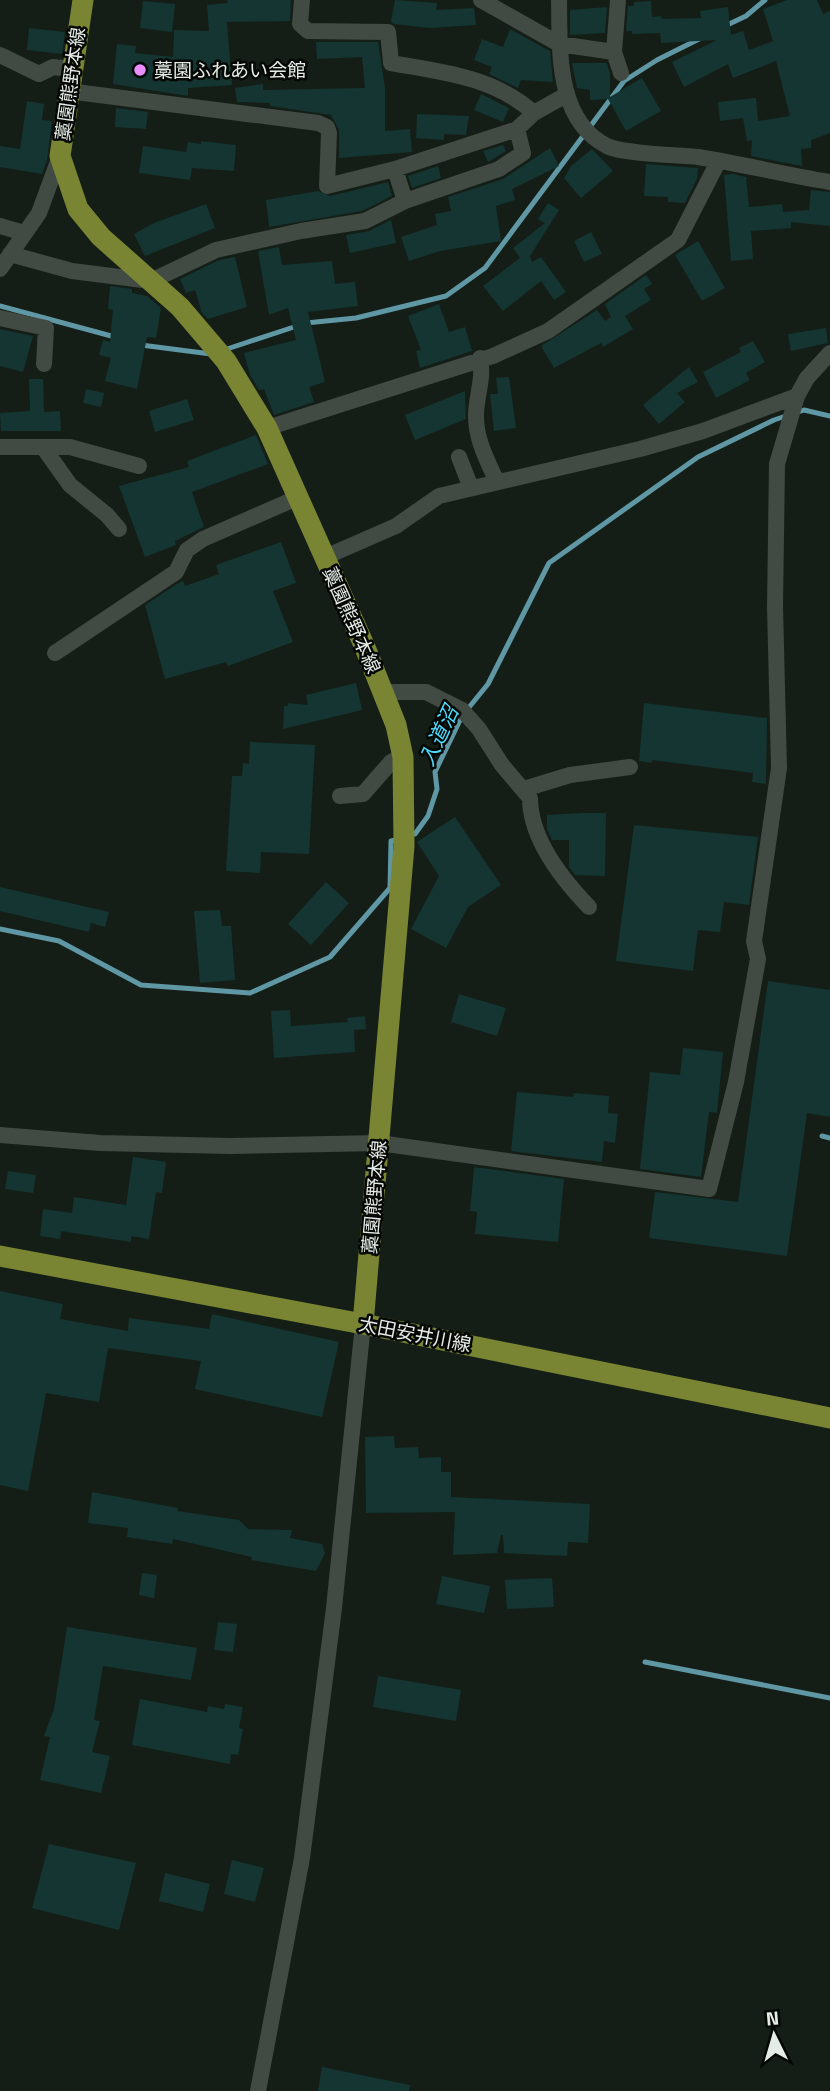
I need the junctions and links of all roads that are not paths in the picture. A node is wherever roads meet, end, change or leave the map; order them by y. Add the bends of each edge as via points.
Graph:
1 (83, 0) edge
2 (302, 0) edge
3 (481, 0) edge
4 (559, 0) edge
5 (618, 0) edge
6 (559, 44) junction
7 (614, 52) junction
8 (0, 55) edge
9 (71, 69) junction
10 (621, 73) dead end
11 (68, 90) junction
12 (566, 95) junction
13 (534, 113) junction
14 (517, 129) junction
15 (60, 156) junction
16 (718, 162) junction
17 (395, 169) junction
18 (830, 182) edge
19 (405, 201) junction
20 (0, 226) edge
21 (24, 233) junction
22 (10, 254) junction
23 (0, 269) edge
24 (151, 281) junction
25 (0, 318) edge
26 (830, 353) edge
27 (480, 358) junction
28 (44, 364) dead end
29 (796, 399) junction
30 (267, 428) junction
31 (0, 447) edge
32 (43, 447) junction
33 (459, 457) dead end
34 (139, 466) dead end
35 (496, 482) junction
36 (471, 488) junction
37 (299, 498) junction
38 (119, 529) dead end
39 (324, 557) junction
40 (55, 653) dead end
41 (383, 692) junction
42 (403, 757) junction
43 (630, 767) dead end
44 (524, 789) junction
45 (340, 796) dead end
46 (589, 907) dead end
47 (0, 1135) edge
48 (379, 1143) junction
49 (0, 1256) edge
50 (363, 1324) junction
51 (830, 1418) edge
52 (258, 2091) edge

1 - 9 main road, 藁園熊野本線
2 - 13 street via 300,24 308,31 388,32 391,63 465,75 516,96
3 - 6 street
4 - 6 street
5 - 7 street
6 - 7 street
6 - 12 street
7 - 10 street
8 - 9 street via 39,74 54,67
9 - 11 main road, 藁園熊野本線
11 - 15 main road, 藁園熊野本線
11 - 17 street via 318,123 329,133 327,186
12 - 13 street
12 - 16 street via 583,124 607,146
13 - 14 street
14 - 17 street
14 - 19 street via 523,153 499,169
15 - 21 street via 46,197
15 - 24 main road, 藁園熊野本線 via 78,209 101,237
16 - 18 street
16 - 27 street via 678,240 548,331
17 - 19 street
19 - 24 street via 365,221 216,250
20 - 21 street
21 - 22 street
22 - 23 street
22 - 24 street via 72,271
24 - 30 main road, 藁園熊野本線 via 226,361
25 - 28 street via 46,328
26 - 29 street
27 - 30 street
27 - 35 street via 484,374 476,415 480,443
29 - 35 street via 640,449
29 - 48 street via 777,464 779,768 754,941 758,959 736,1082 709,1189
30 - 37 main road, 藁園熊野本線
31 - 32 street
32 - 34 street via 70,447
32 - 38 street via 69,485
33 - 36 street
35 - 36 street
36 - 39 street via 439,496 396,526
37 - 39 main road, 藁園熊野本線
37 - 40 street via 203,539 187,550 176,572
39 - 41 main road, 藁園熊野本線
41 - 42 main road, 藁園熊野本線
41 - 44 street via 426,692 466,713
42 - 45 street via 391,762 363,794
42 - 48 main road, 藁園熊野本線 via 405,839
43 - 44 street via 570,775
44 - 46 street via 537,834
47 - 48 street via 230,1146
48 - 50 main road, 藁園熊野本線
49 - 50 main road, 太田安井川線
50 - 51 main road, 太田安井川線
50 - 52 street via 302,1858

